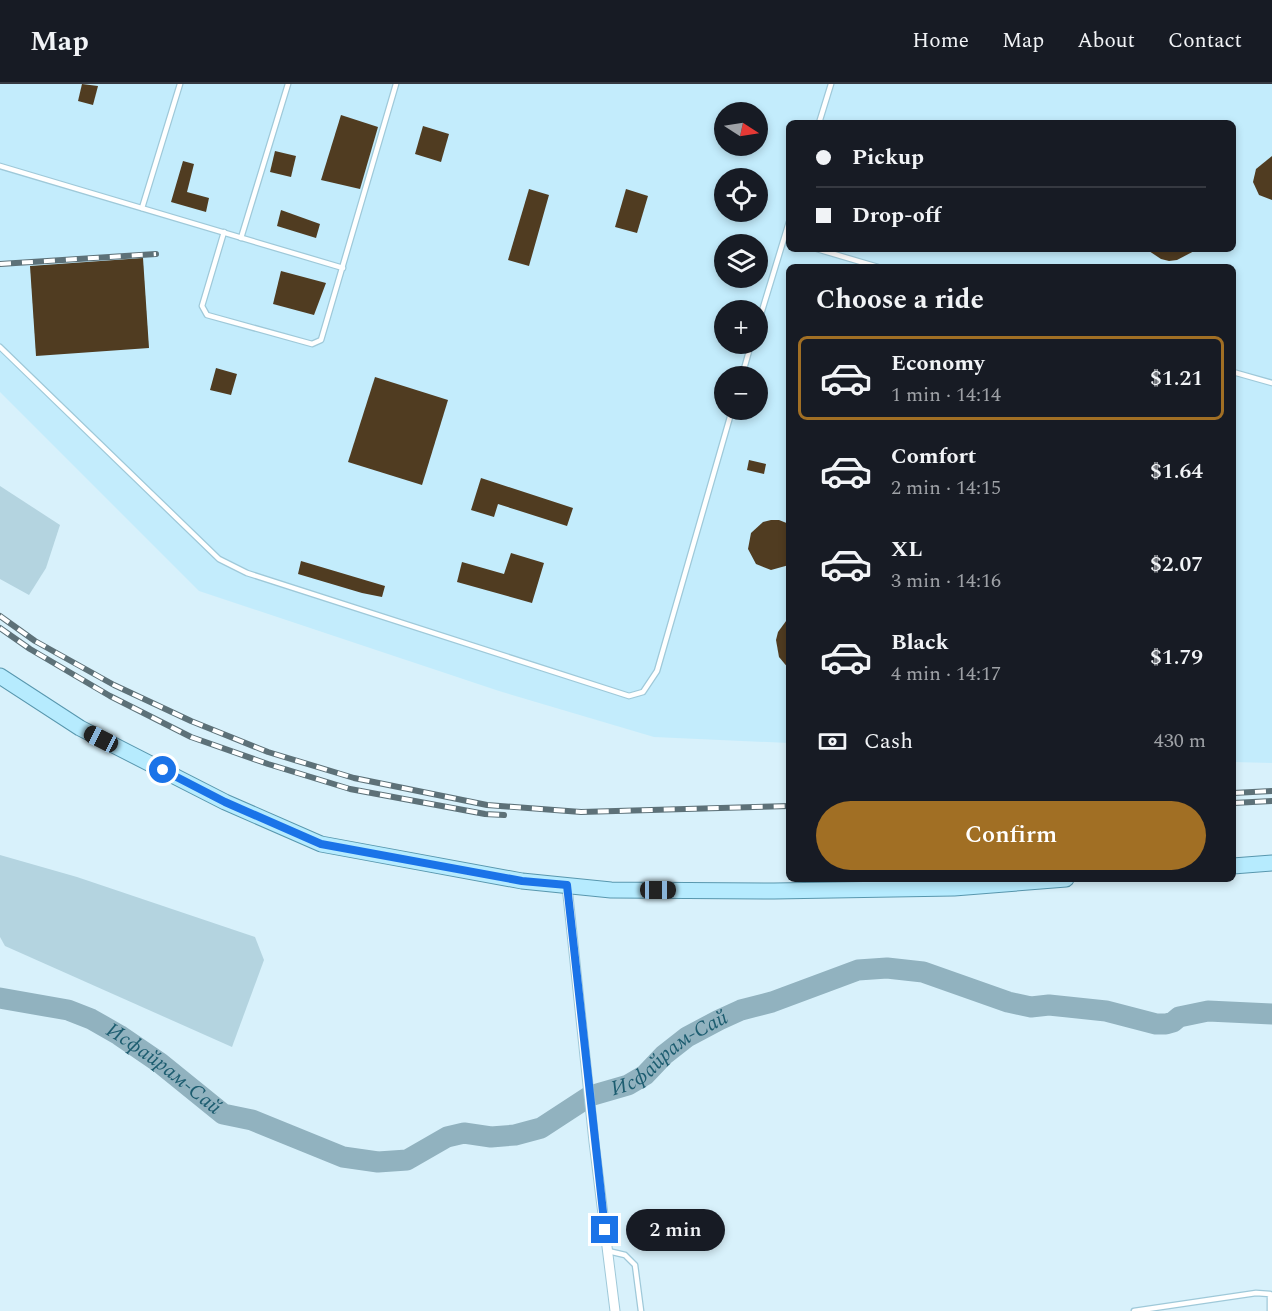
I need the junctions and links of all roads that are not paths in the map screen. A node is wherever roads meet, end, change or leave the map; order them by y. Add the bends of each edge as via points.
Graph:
1 (180, 84) edge
2 (288, 84) edge
3 (396, 84) edge
4 (831, 84) edge
5 (820, 120) edge
6 (0, 166) edge
7 (142, 208) junction
8 (224, 232) junction
9 (241, 238) junction
10 (786, 240) edge
11 (827, 252) edge
12 (868, 264) edge
13 (343, 268) junction
14 (766, 300) edge
15 (0, 347) edge
16 (1236, 373) edge
17 (1272, 383) edge
18 (729, 420) edge
19 (0, 676) edge
20 (1272, 863) edge
21 (1236, 866) edge
22 (1029, 882) edge
23 (567, 885) junction
24 (608, 1251) junction
25 (1271, 1294) edge
26 (615, 1311) edge
27 (641, 1311) edge
28 (1134, 1311) edge
29 (1270, 1311) edge

1 - 7 lane
2 - 9 lane
3 - 13 lane
4 - 5 lane
6 - 7 lane
7 - 8 lane
8 - 9 lane
8 - 13 lane via 202,306 207,315 312,344 321,340
9 - 13 lane
10 - 14 lane
11 - 12 lane
15 - 18 lane via 219,559 247,573 628,696 643,692 657,671
16 - 17 lane
19 - 23 main road via 80,728 225,802 321,844 522,881
20 - 21 main road
22 - 23 main road via 954,888 774,891 611,890
23 - 24 street
24 - 26 street
24 - 27 lane via 625,1255 635,1265
25 - 28 lane
25 - 29 lane

